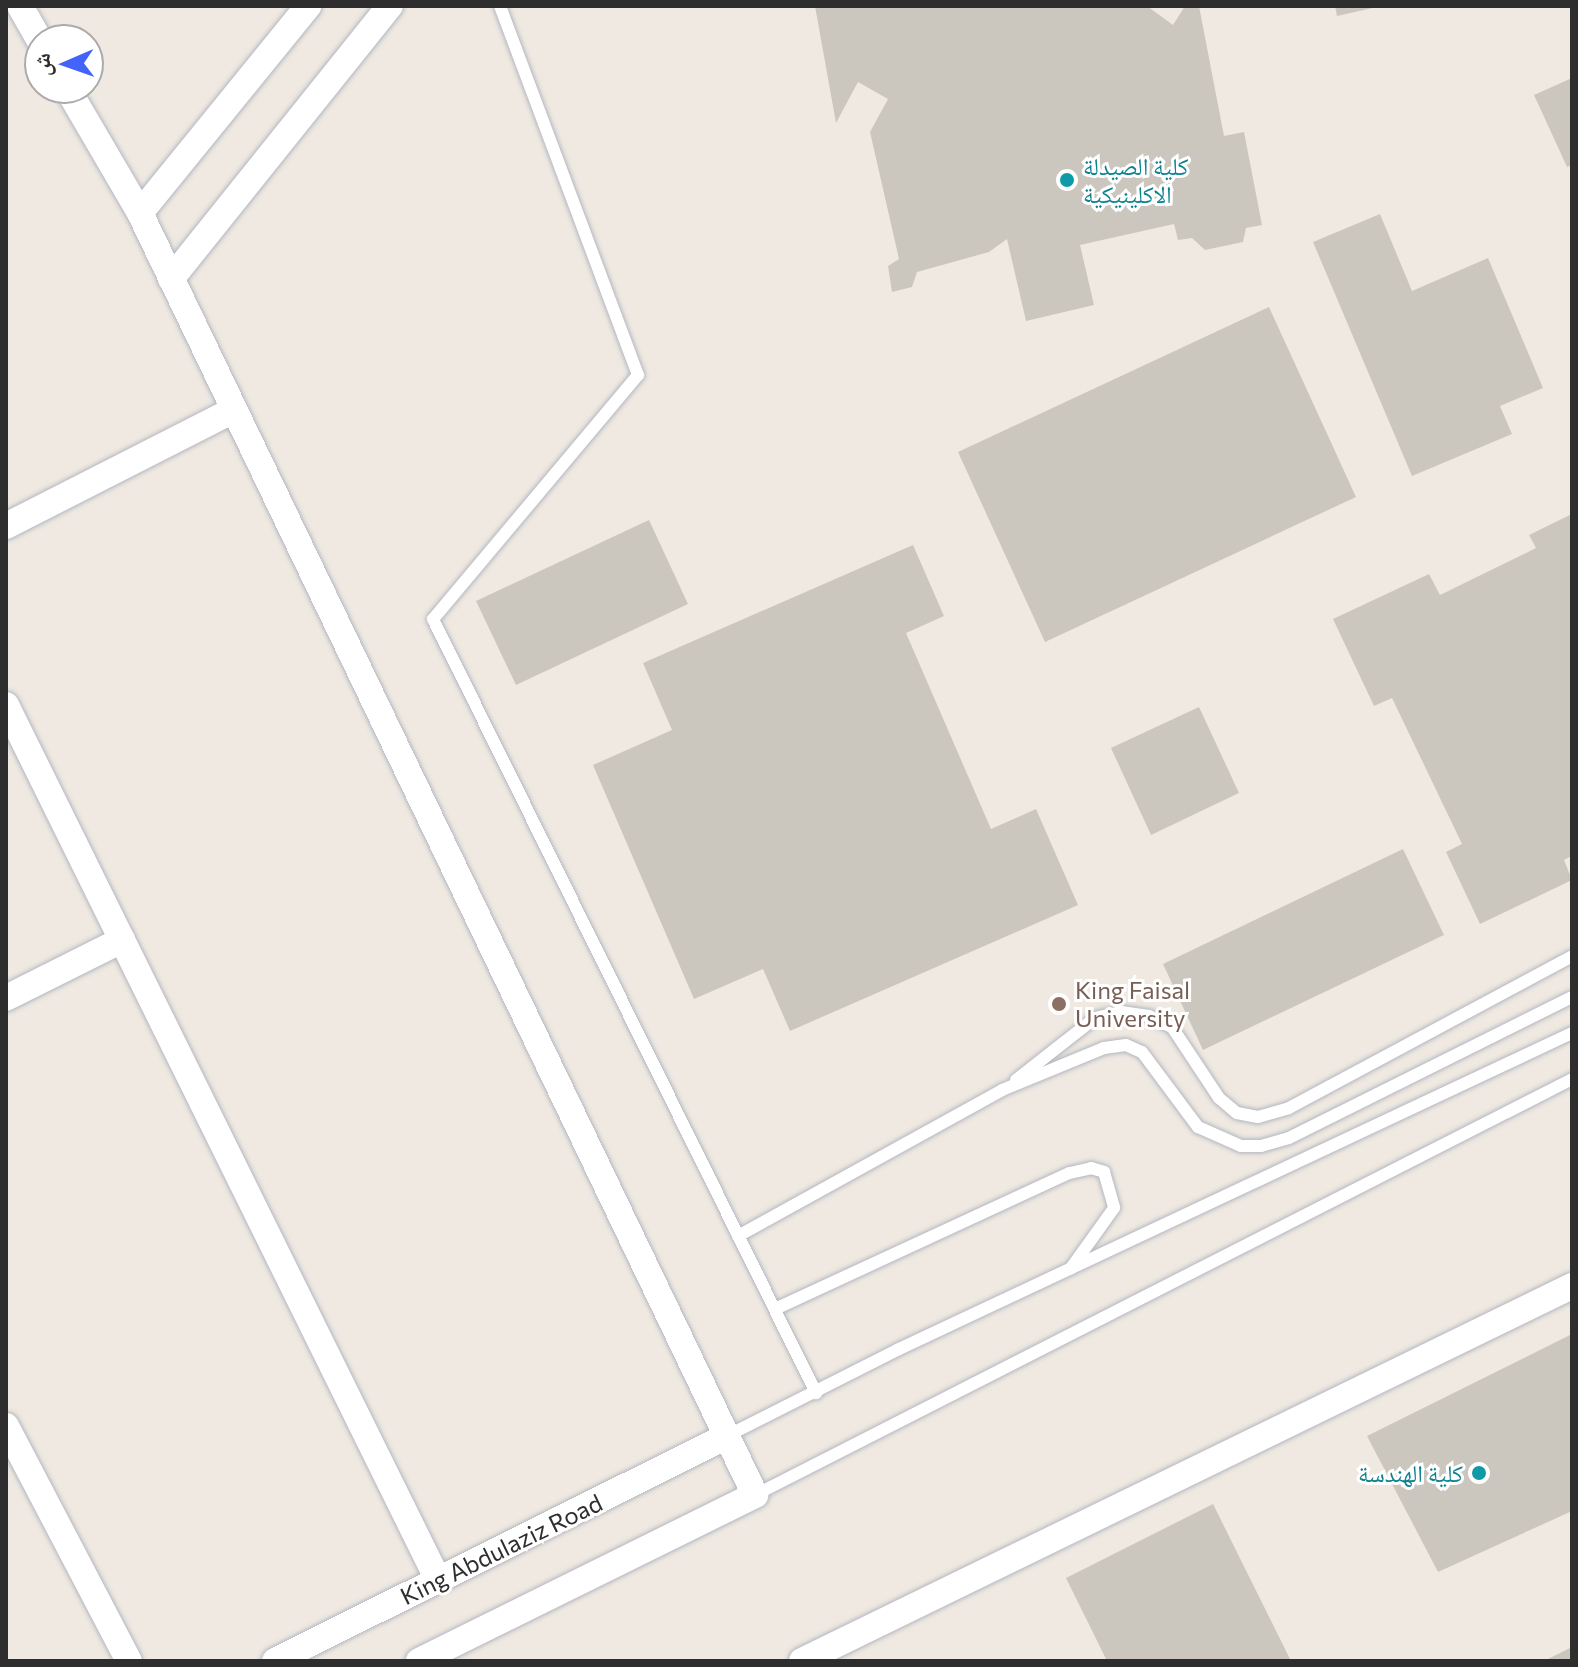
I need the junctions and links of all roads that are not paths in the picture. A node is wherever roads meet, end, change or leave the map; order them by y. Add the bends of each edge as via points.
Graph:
1 (20, 6) edge
2 (308, 6) edge
3 (390, 6) edge
4 (500, 6) edge
5 (30, 24) edge
6 (76, 104) edge
7 (140, 213) junction
8 (171, 279) junction
9 (234, 410) junction
10 (6, 526) edge
11 (7, 709) edge
12 (122, 940) junction
13 (1572, 956) edge
14 (1572, 997) edge
15 (6, 998) edge
16 (1572, 1033) edge
17 (1572, 1079) edge
18 (1002, 1090) junction
19 (738, 1236) junction
20 (1070, 1270) junction
21 (1572, 1286) edge
22 (775, 1309) junction
23 (816, 1393) junction
24 (6, 1426) edge
25 (727, 1436) junction
26 (16, 1474) edge
27 (755, 1495) junction
28 (438, 1580) junction
29 (129, 1661) edge
30 (275, 1661) edge
31 (419, 1661) edge
32 (802, 1661) edge

1 - 5 street
2 - 7 street
3 - 8 street
4 - 19 lane via 638,375 433,619
6 - 7 street
7 - 8 street
8 - 9 street
9 - 10 street
9 - 25 street
11 - 12 street
12 - 15 street
12 - 28 street
13 - 18 lane via 1289,1108 1258,1117 1237,1113 1219,1098 1172,1027 1121,1012 1095,1018
14 - 18 lane via 1289,1138 1261,1146 1241,1146 1198,1127 1151,1062 1126,1045 1104,1048
16 - 20 lane
17 - 27 lane
18 - 19 lane
19 - 22 lane
20 - 22 lane via 1114,1208 1104,1172 1091,1168
20 - 23 lane
21 - 32 street
22 - 23 lane
23 - 25 lane
24 - 26 street
25 - 27 street
25 - 28 street, King Abdulaziz Road
26 - 29 street
27 - 31 street
28 - 30 street, King Abdulaziz Road

